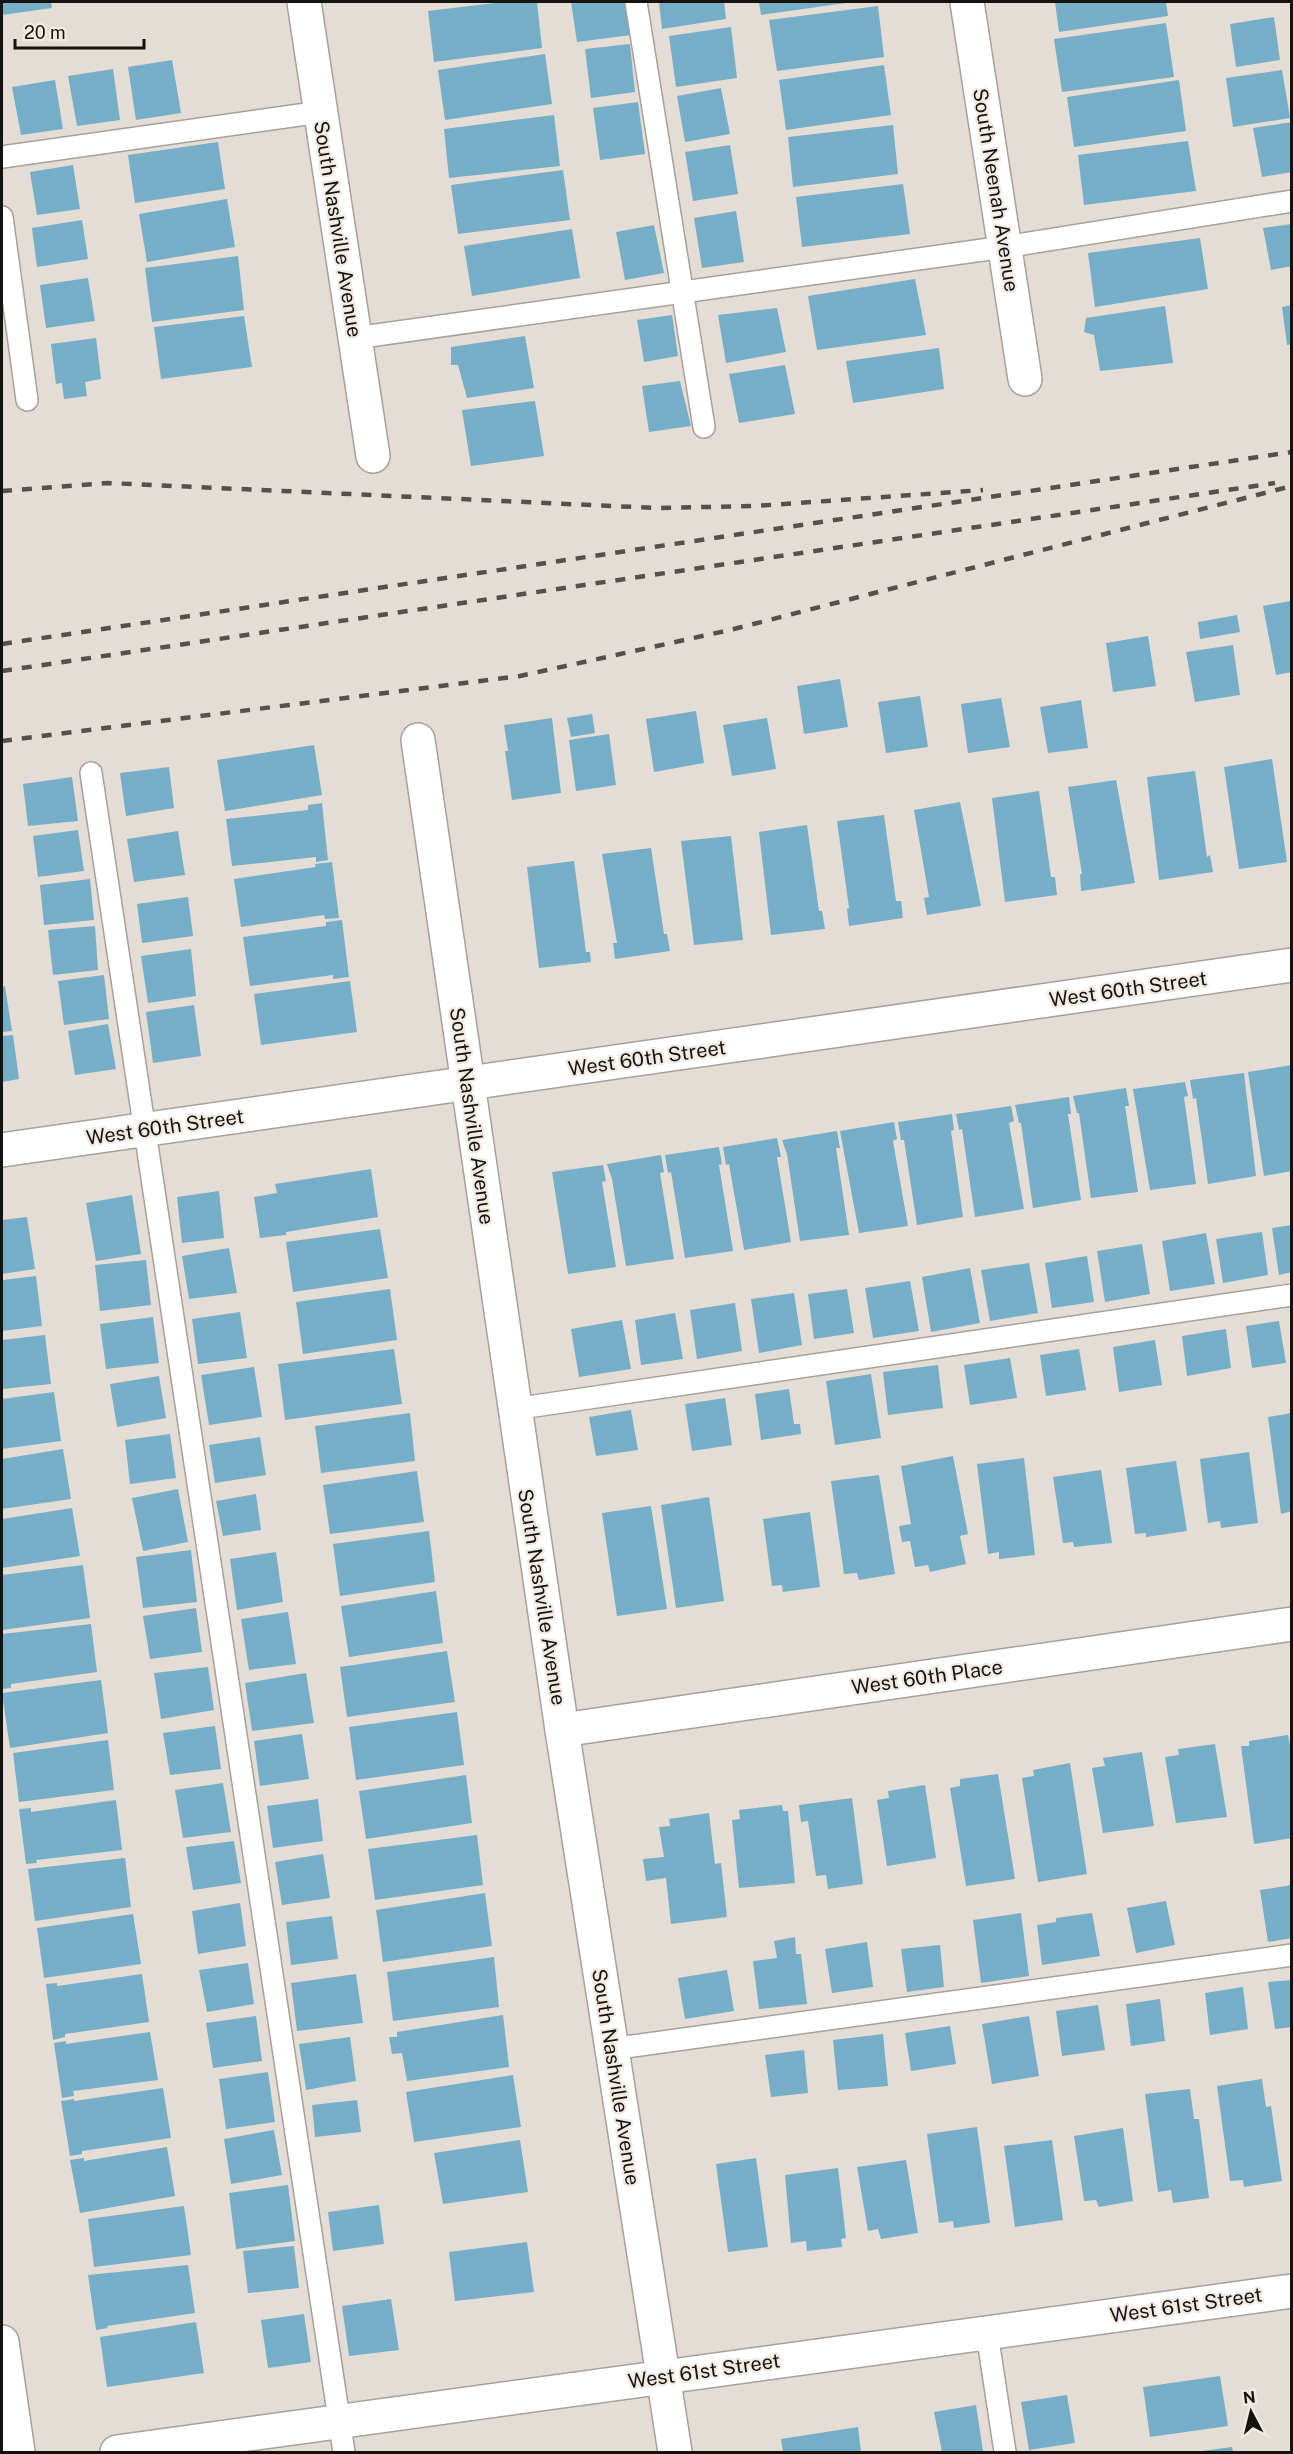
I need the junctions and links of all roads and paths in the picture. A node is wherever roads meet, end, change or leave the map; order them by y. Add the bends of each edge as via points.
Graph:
1 (304, 2) edge
2 (636, 2) edge
3 (967, 2) edge
4 (321, 111) junction
5 (2, 157) edge
6 (1292, 201) edge
7 (2, 217) edge
8 (1004, 246) junction
9 (683, 292) junction
10 (355, 338) junction
11 (1025, 379) dead end
12 (27, 399) dead end
13 (704, 427) dead end
14 (373, 456) dead end
15 (418, 740) dead end
16 (91, 772) dead end
17 (1292, 965) edge
18 (467, 1084) junction
19 (144, 1130) junction
20 (2, 1150) edge
21 (1292, 1295) edge
22 (514, 1409) junction
23 (1292, 1624) edge
24 (562, 1730) junction
25 (1292, 1954) edge
26 (611, 2049) junction
27 (1292, 2291) edge
28 (987, 2333) junction
29 (2, 2342) edge
30 (664, 2377) junction
31 (342, 2437) edge
32 (18, 2452) edge
33 (117, 2452) edge
34 (675, 2452) edge
35 (1005, 2452) edge

1 - 4 street, South Nashville Avenue
2 - 9 lane
3 - 8 street, South Neenah Avenue
4 - 5 lane
4 - 10 street, South Nashville Avenue
6 - 8 lane
7 - 12 lane
8 - 9 lane
8 - 11 street, South Neenah Avenue
9 - 10 lane
9 - 13 lane
10 - 14 street, South Nashville Avenue
15 - 18 street, South Nashville Avenue
16 - 19 lane
17 - 18 street, West 60th Street
18 - 19 street, West 60th Street
18 - 22 street, South Nashville Avenue
19 - 20 street, West 60th Street
19 - 31 lane
21 - 22 lane
22 - 24 street, South Nashville Avenue
23 - 24 street, West 60th Place
24 - 26 street, South Nashville Avenue
25 - 26 lane
26 - 30 street, South Nashville Avenue
27 - 28 street, West 61st Street
28 - 30 street, West 61st Street
28 - 35 lane
29 - 32 street
30 - 31 street, West 61st Street
30 - 34 street, South Nashville Avenue
31 - 33 street, West 61st Street

